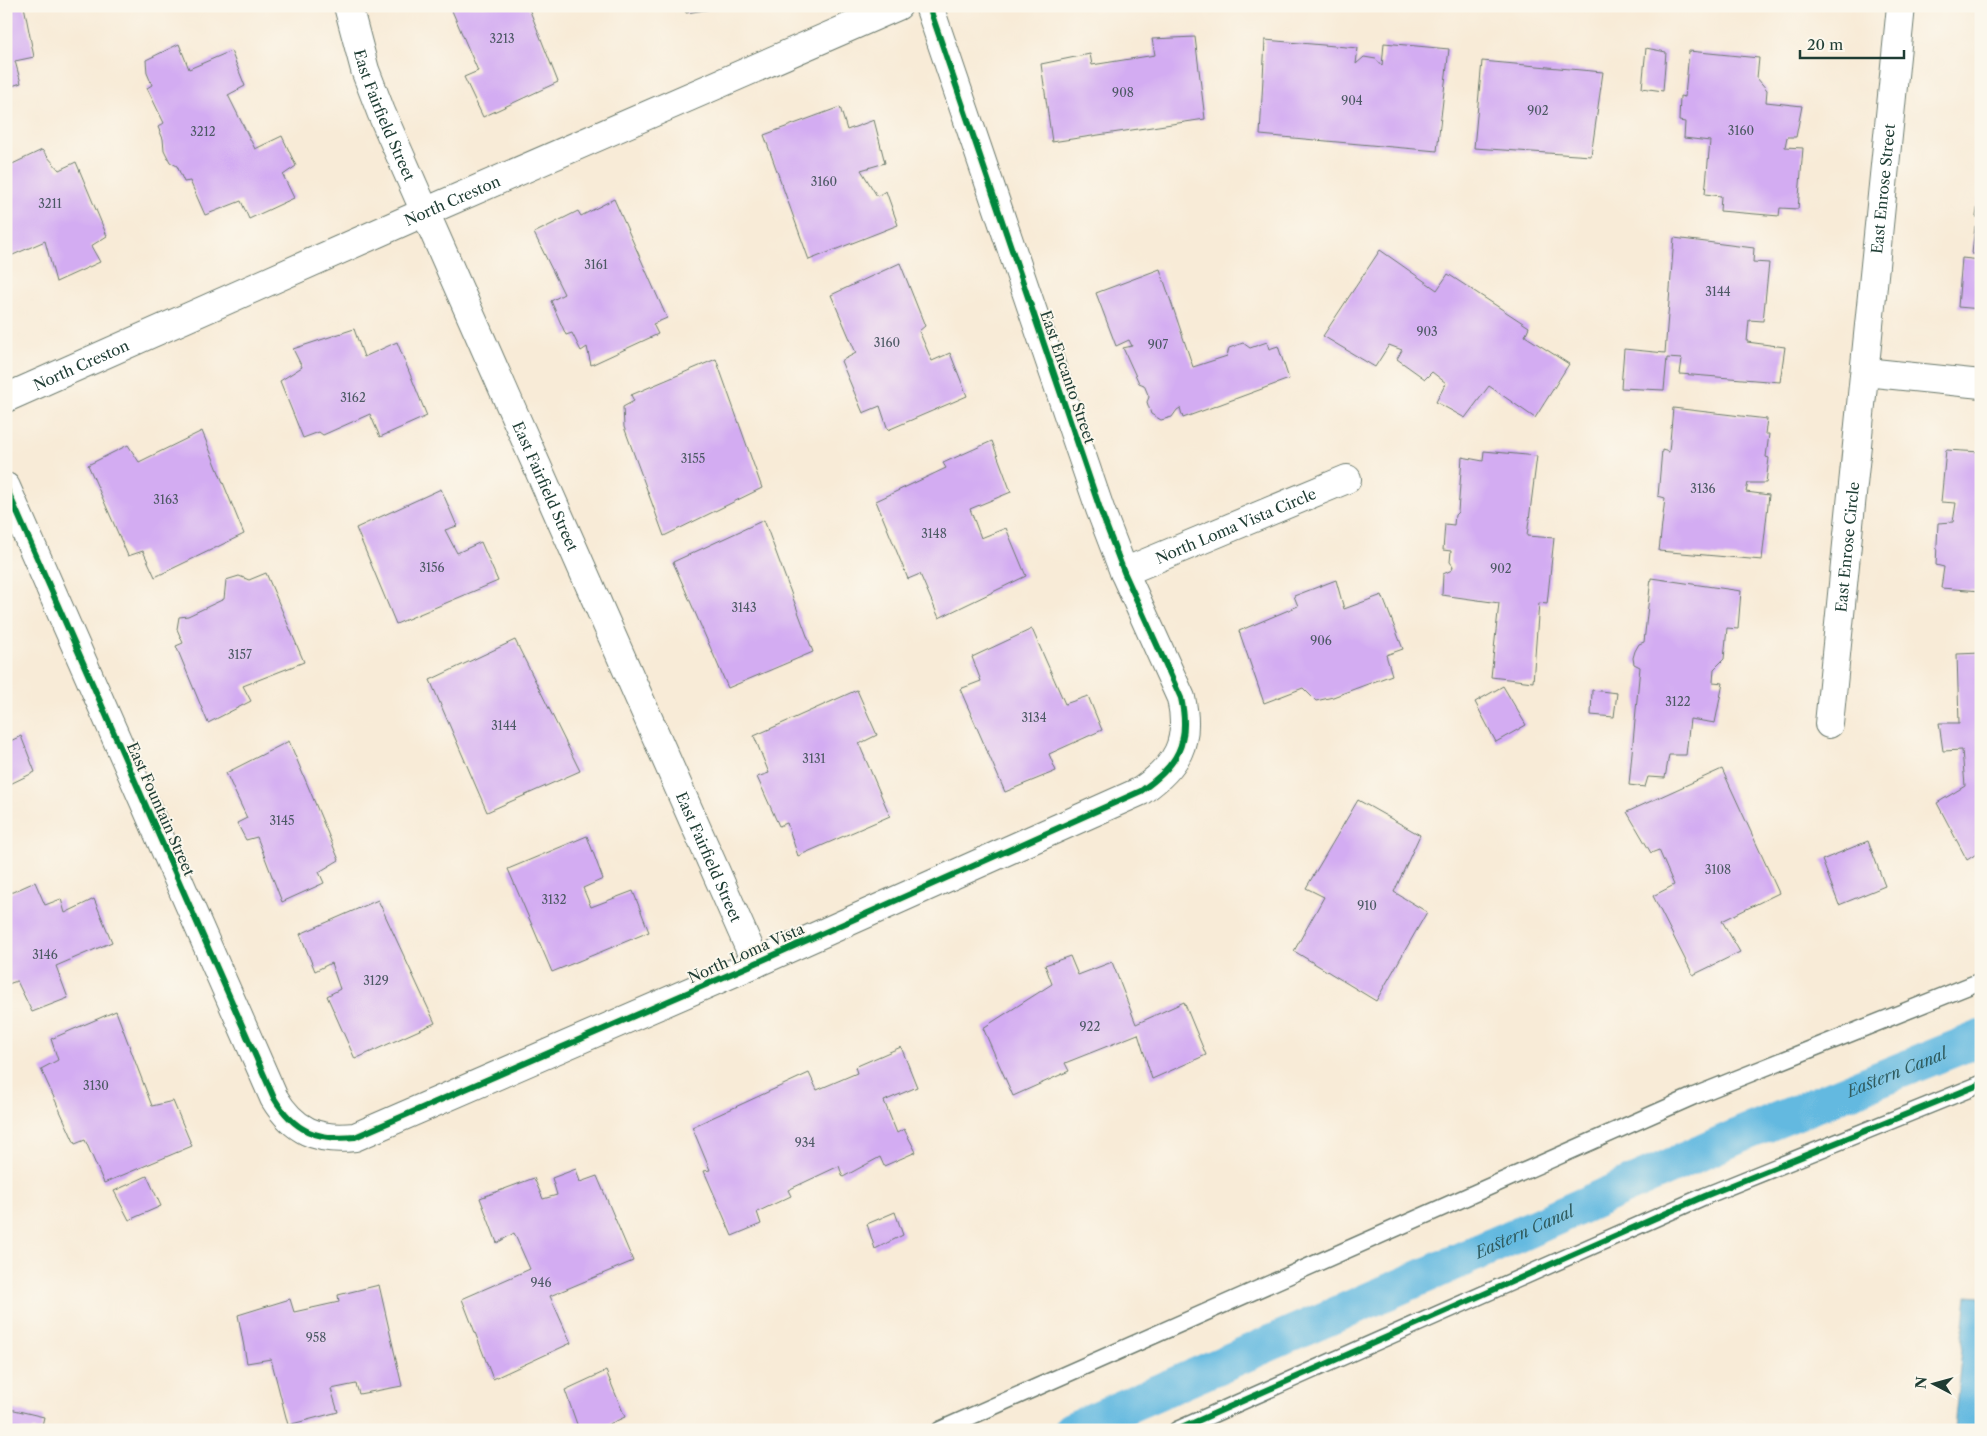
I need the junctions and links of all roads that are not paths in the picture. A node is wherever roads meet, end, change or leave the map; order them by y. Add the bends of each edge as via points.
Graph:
1 (348, 6) edge
2 (898, 6) edge
3 (929, 6) edge
4 (1901, 6) edge
5 (425, 212) junction
6 (1865, 372) junction
7 (1981, 384) edge
8 (6, 398) edge
9 (1347, 479) dead end
10 (6, 487) edge
11 (1124, 572) junction
12 (1829, 724) dead end
13 (1180, 752) joint
14 (756, 962) junction
15 (1981, 981) edge
16 (1981, 1084) edge
17 (306, 1131) joint
18 (940, 1430) edge
19 (1177, 1430) edge

1 - 5 street, East Fairfield Street via 365,70
2 - 5 street, North Creston
3 - 11 street, East Encanto Street via 1072,430
4 - 6 street, East Enrose Street
5 - 8 street, North Creston
5 - 14 street, East Fairfield Street
6 - 7 street
6 - 12 street, East Enrose Circle
9 - 11 street, North Loma Vista Circle
10 - 17 street, East Fountain Street via 274,1098 293,1122
11 - 13 street, East Encanto Street via 1181,698 1185,716
13 - 14 street, North Loma Vista via 1170,767 1141,791
14 - 17 street, North Loma Vista via 355,1137 337,1139
15 - 18 lane via 1694,1096
16 - 19 lane via 1705,1196

